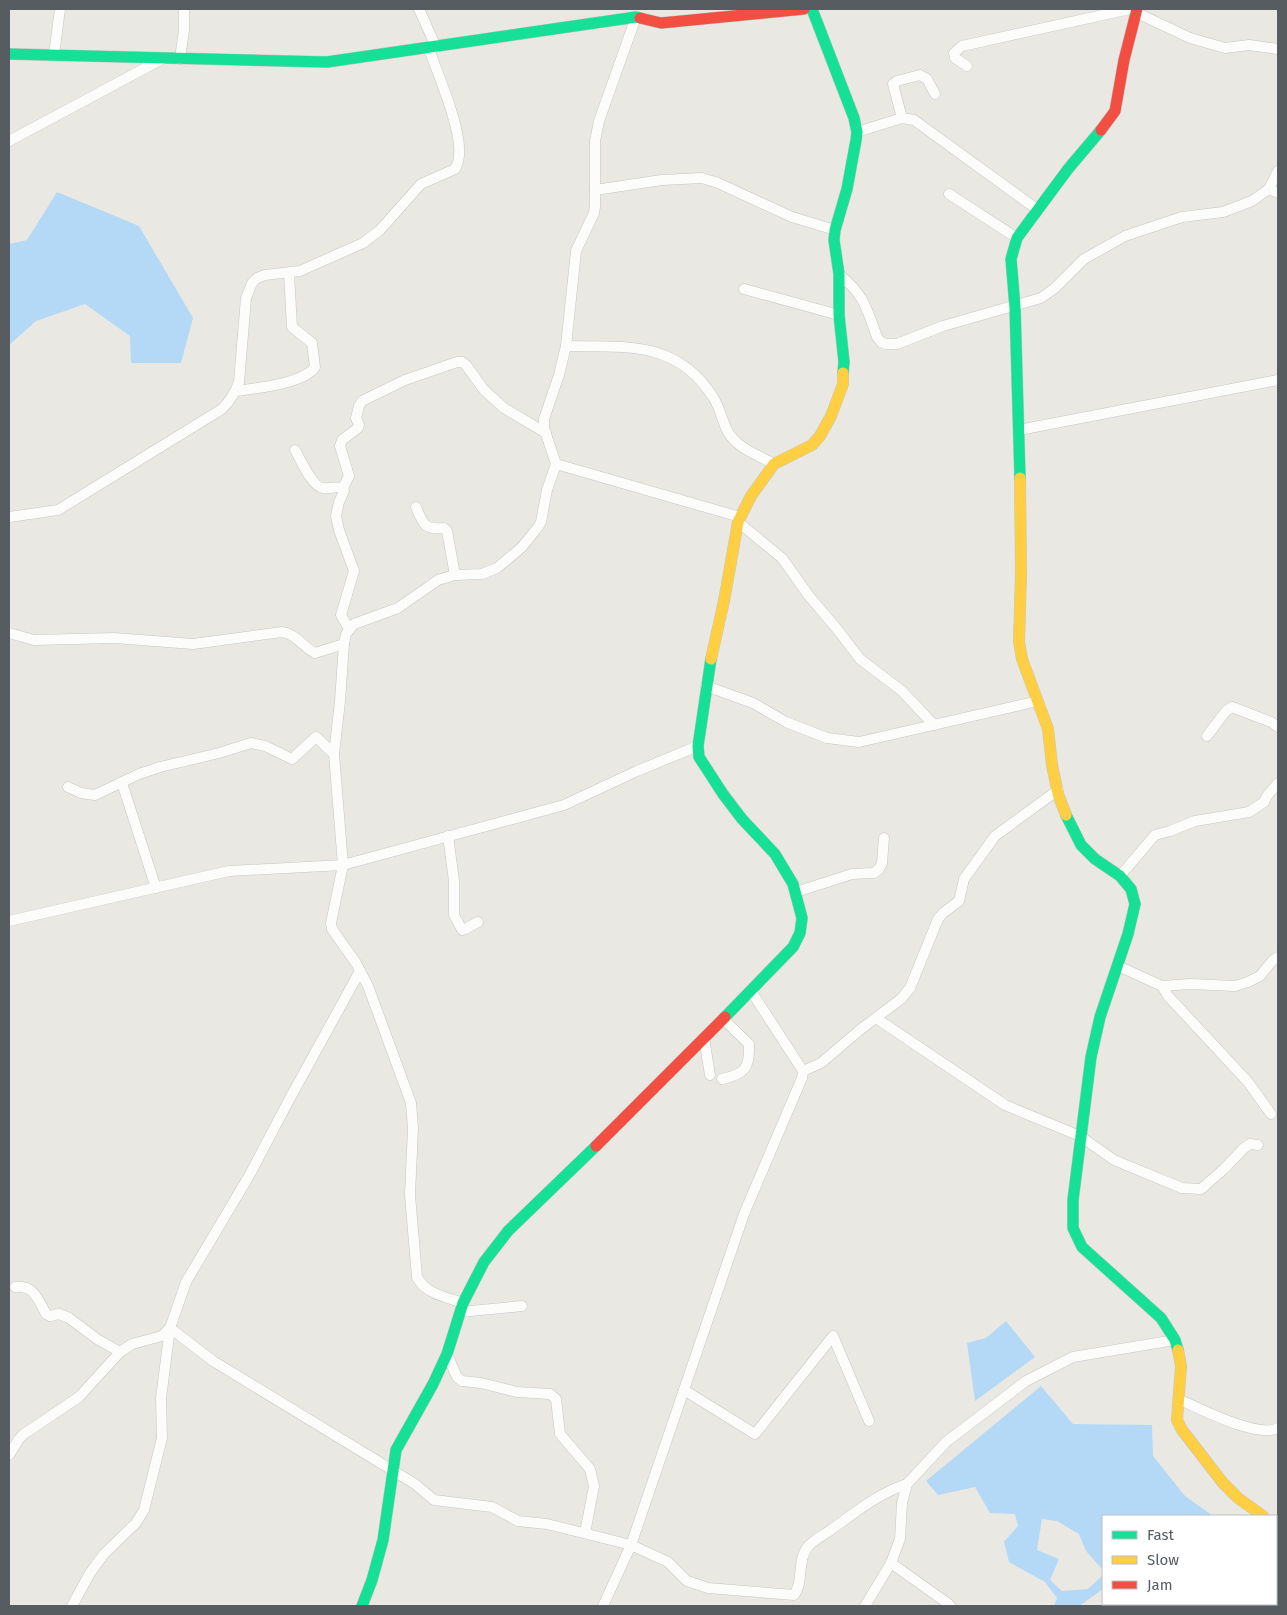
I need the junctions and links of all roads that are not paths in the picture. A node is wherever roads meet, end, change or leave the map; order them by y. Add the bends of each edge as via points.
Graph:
1 (60, 9) edge
2 (184, 9) edge
3 (419, 9) edge
4 (804, 9) edge
5 (812, 9) edge
6 (1135, 10) edge
7 (636, 17) junction
8 (432, 48) junction
9 (1278, 49) edge
10 (9, 54) edge
11 (54, 55) junction
12 (165, 58) junction
13 (180, 59) junction
14 (967, 66) dead end
15 (935, 94) dead end
16 (902, 118) junction
17 (857, 132) junction
18 (9, 141) edge
19 (1278, 171) edge
20 (595, 190) junction
21 (1273, 191) edge
22 (949, 194) dead end
23 (1038, 210) junction
24 (835, 230) junction
25 (1017, 238) junction
26 (289, 273) junction
27 (839, 274) junction
28 (744, 289) dead end
29 (1015, 307) junction
30 (839, 315) junction
31 (566, 346) junction
32 (1278, 380) edge
33 (236, 391) junction
34 (1019, 430) junction
35 (546, 433) junction
36 (295, 450) dead end
37 (556, 464) junction
38 (774, 464) junction
39 (343, 488) junction
40 (416, 507) dead end
41 (9, 518) edge
42 (739, 520) junction
43 (455, 575) junction
44 (349, 629) junction
45 (9, 634) edge
46 (344, 644) junction
47 (706, 686) junction
48 (1038, 701) junction
49 (934, 725) junction
50 (1278, 727) edge
51 (1207, 736) dead end
52 (698, 746) junction
53 (334, 754) junction
54 (122, 783) junction
55 (1278, 783) edge
56 (68, 787) dead end
57 (1058, 790) junction
58 (448, 836) junction
59 (884, 838) dead end
60 (343, 865) junction
61 (1120, 876) junction
62 (156, 888) junction
63 (796, 892) junction
64 (9, 922) edge
65 (478, 922) dead end
66 (1278, 957) edge
67 (1118, 966) junction
68 (360, 971) junction
69 (1162, 986) junction
70 (751, 991) junction
71 (876, 1018) junction
72 (723, 1019) junction
73 (704, 1038) junction
74 (803, 1070) junction
75 (710, 1076) dead end
76 (722, 1079) dead end
77 (1271, 1114) dead end
78 (1080, 1136) junction
79 (1258, 1145) dead end
80 (15, 1288) dead end
81 (522, 1306) dead end
82 (461, 1308) junction
83 (170, 1328) junction
84 (1176, 1340) junction
85 (120, 1352) junction
86 (447, 1354) junction
87 (684, 1390) junction
88 (1178, 1399) junction
89 (869, 1422) dead end
90 (1278, 1428) edge
91 (9, 1455) edge
92 (392, 1471) junction
93 (907, 1484) junction
94 (1262, 1515) edge
95 (585, 1533) junction
96 (632, 1544) junction
97 (891, 1563) junction
98 (950, 1604) dead end
99 (72, 1606) edge
100 (362, 1606) edge
101 (603, 1606) edge
102 (866, 1606) edge

1 - 11 street
2 - 13 street
3 - 8 street
4 - 7 street via 661,23
5 - 17 street
6 - 9 street via 1183,35 1225,48
6 - 14 street via 962,46 954,53 955,58
6 - 23 street via 1115,110
7 - 8 street
7 - 20 street via 598,120
8 - 13 street via 327,62
8 - 26 street via 437,73 454,118 459,164 450,172 421,184 371,238
10 - 11 street
11 - 12 street
12 - 13 street
12 - 18 street
15 - 16 street via 927,79 920,75 896,81 894,93
16 - 17 street
16 - 23 street via 924,126
17 - 24 street via 847,189
19 - 21 street
20 - 24 street via 702,178 792,217
20 - 31 street via 594,213 574,260
21 - 29 street via 1229,210 1182,217 1125,236 1084,258 1048,294
22 - 25 street
23 - 25 street
24 - 27 street
25 - 29 street via 1011,259
26 - 33 street via 257,278 248,290
26 - 33 street via 292,326 312,343 315,367 286,383
27 - 29 street via 854,286 863,299 878,337 886,344 897,344 943,326
27 - 30 street
28 - 30 street
29 - 34 street
30 - 38 street via 843,384 831,416 812,445
31 - 35 street via 544,418
31 - 38 street via 637,347 654,350 673,359 702,382 714,398 734,441
32 - 34 street
33 - 41 street via 222,409 58,510
34 - 48 street via 1019,642
35 - 37 street
35 - 39 street via 504,408 484,390 466,365 457,362 405,380 362,401 356,418 360,425 340,446 349,476
36 - 39 street via 315,484 322,488
37 - 42 street
37 - 43 street via 541,522 526,542 490,572
38 - 42 street via 751,496
39 - 44 street via 336,516 354,571 341,615
40 - 43 street via 422,524 447,531
42 - 47 street
42 - 49 street via 782,558 860,659 902,691
43 - 44 street via 438,580 398,608 362,620
44 - 46 street
45 - 46 street via 34,640 114,638 193,644 282,632 315,653
46 - 53 street
47 - 49 street via 753,703 786,722 827,738 859,742
47 - 52 street
48 - 49 street
48 - 57 street via 1048,729
50 - 51 street via 1232,708
52 - 58 street via 564,805
52 - 63 street via 699,757 706,769 739,814 775,854
53 - 54 street via 316,736 292,759 251,743 160,767
53 - 60 street
54 - 56 street via 95,795
54 - 62 street
55 - 61 street via 1264,802 1249,812 1195,821 1155,835
57 - 61 street via 1081,845
57 - 71 street via 995,836 964,878 959,901 938,920 910,988
58 - 60 street
58 - 65 street via 454,881 454,915 462,930
59 - 63 street via 882,863 874,873 852,874
60 - 62 street via 229,872
60 - 68 street via 331,923
61 - 67 street via 1131,889 1135,904
62 - 64 street
63 - 70 street via 802,918 800,933 793,946
66 - 69 street via 1260,976 1235,986
67 - 69 street
67 - 78 street via 1100,1017 1091,1057
68 - 82 street via 411,1103 410,1195 417,1277 431,1292
68 - 83 street via 249,1176 186,1282
69 - 77 street via 1248,1082
70 - 72 street
70 - 74 street
71 - 74 street via 821,1063
71 - 78 street via 1006,1105
72 - 73 street
72 - 76 street via 749,1044 749,1057 745,1069 738,1076
73 - 75 street
73 - 82 street via 508,1231 484,1262
74 - 87 street via 744,1214
78 - 79 street via 1114,1160 1192,1190 1201,1189 1244,1148 1250,1144
78 - 84 street via 1073,1200 1073,1228 1077,1239 1161,1318
80 - 85 street via 24,1286 33,1291 46,1314 69,1318
81 - 82 street
82 - 86 street
83 - 85 street via 162,1336 132,1344
83 - 92 street via 213,1361
83 - 99 street via 161,1398 162,1438 144,1510 136,1523 104,1554
84 - 88 street via 1181,1366
84 - 93 street via 1074,1357 1044,1370 946,1442
85 - 91 street via 79,1397 18,1439
86 - 92 street via 428,1396 396,1450
86 - 95 street via 462,1381 481,1382 517,1392 550,1394 556,1399 560,1434 590,1468 594,1486
87 - 89 street via 755,1434 832,1336
87 - 96 street
88 - 90 street via 1236,1424 1269,1431
88 - 94 street via 1177,1420 1182,1430 1223,1483
92 - 95 street via 416,1484 434,1500 492,1507 518,1521
92 - 100 street via 383,1540
93 - 96 street via 890,1490 807,1548 794,1595 708,1588 688,1580 668,1562
93 - 97 street via 902,1503 900,1539
95 - 96 street
96 - 101 street
97 - 98 street
97 - 102 street

